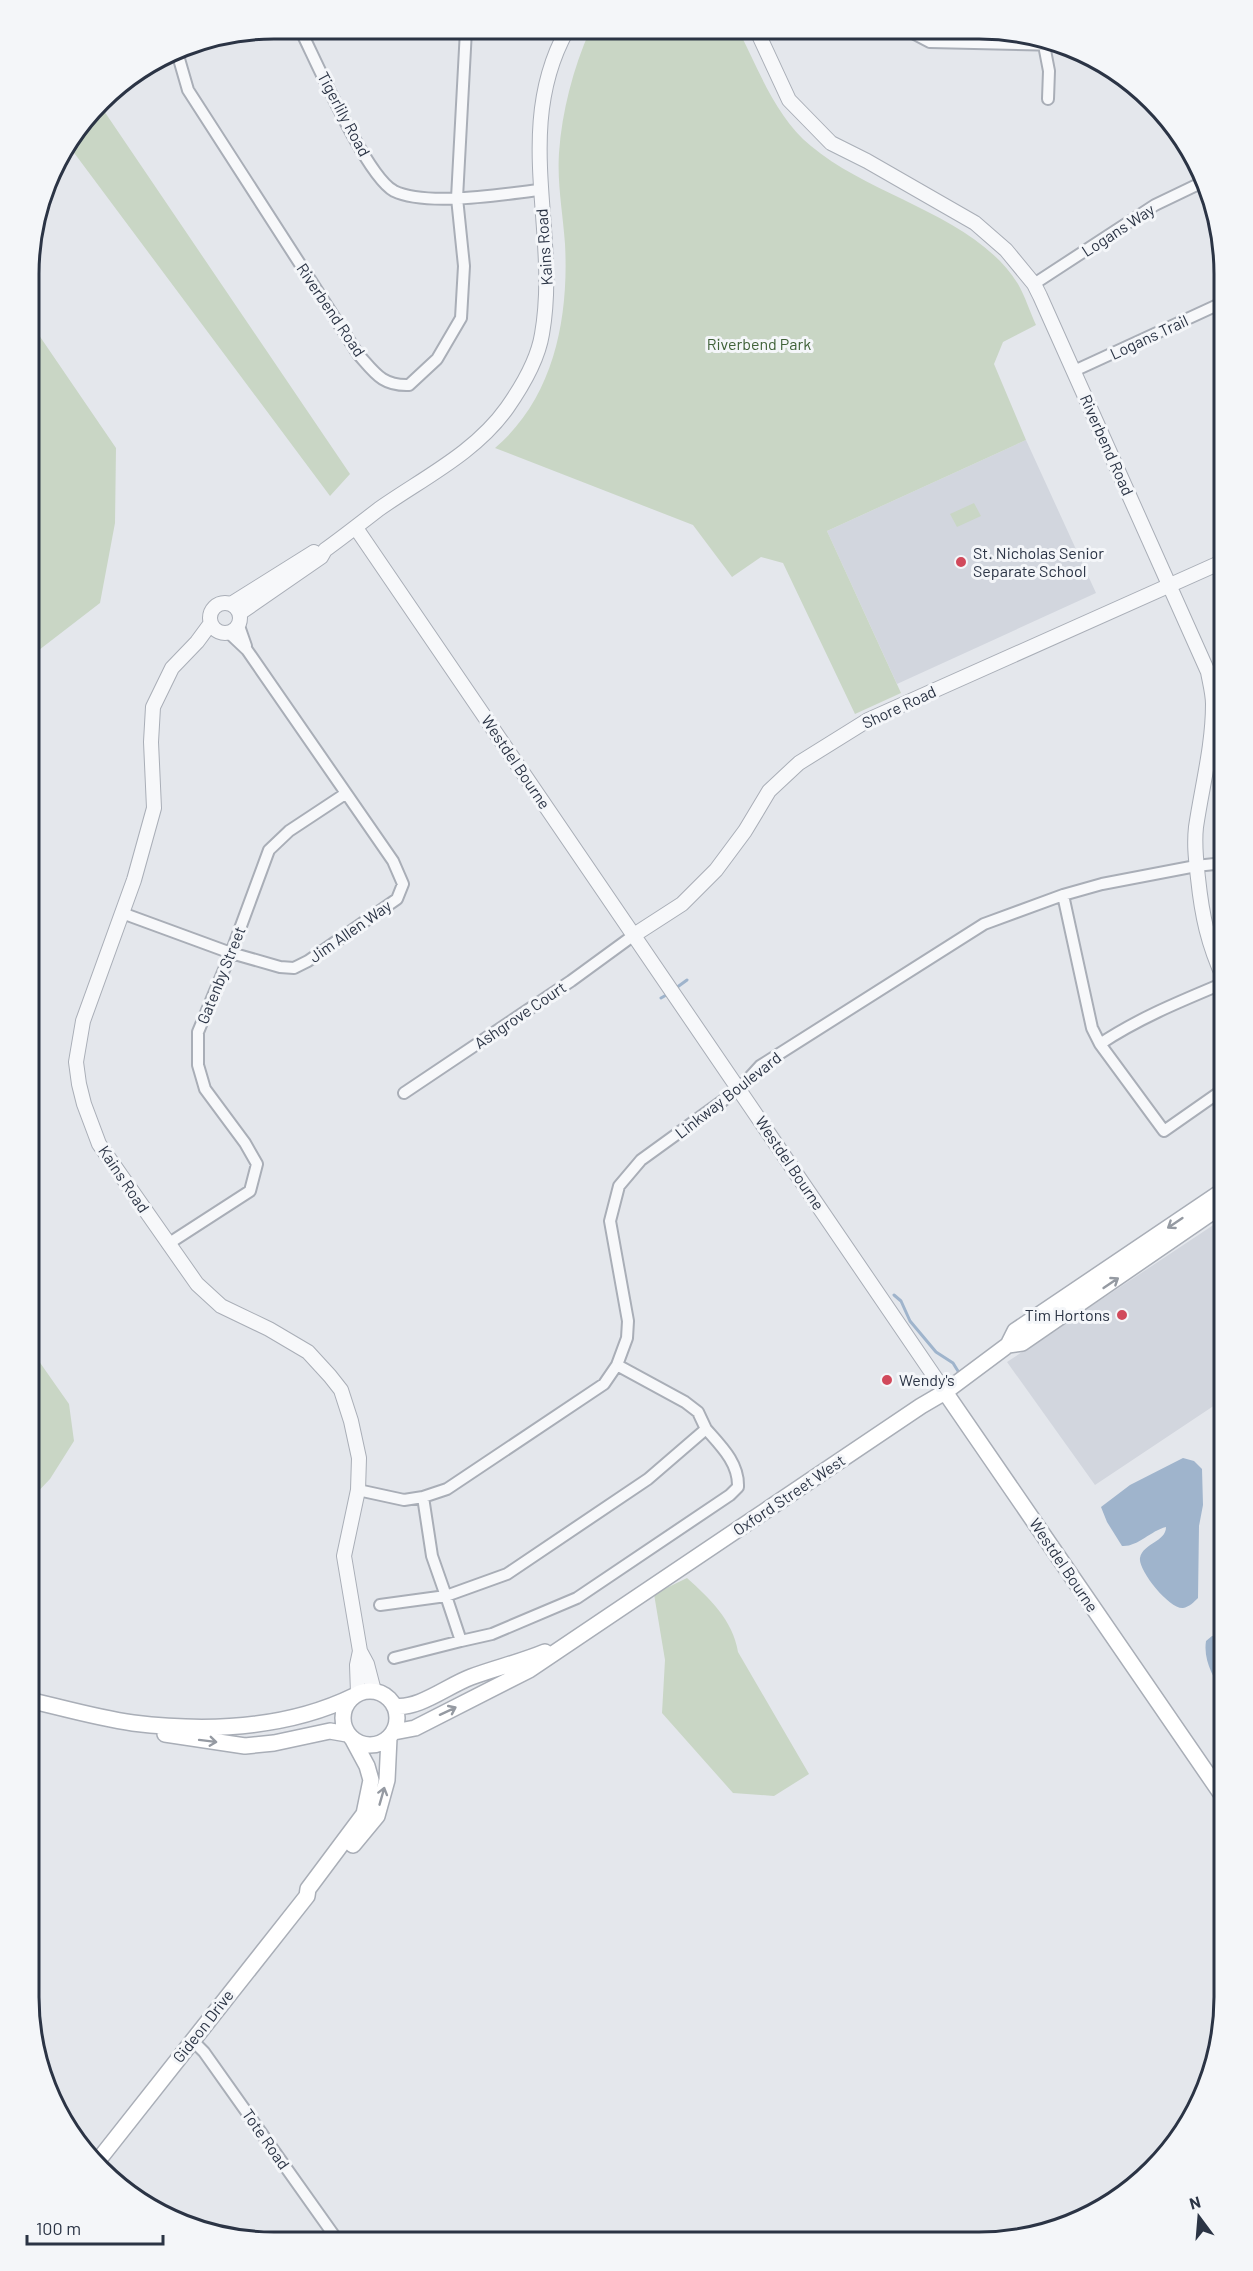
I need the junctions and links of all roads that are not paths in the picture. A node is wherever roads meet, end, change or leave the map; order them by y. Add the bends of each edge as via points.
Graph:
1 (305, 39) edge
2 (466, 39) edge
3 (562, 39) edge
4 (760, 39) edge
5 (924, 39) edge
6 (1028, 45) edge
7 (1044, 48) edge
8 (179, 59) edge
9 (1048, 99) dead end
10 (1196, 185) edge
11 (540, 190) junction
12 (457, 198) junction
13 (1034, 284) junction
14 (1214, 307) edge
15 (1074, 371) junction
16 (357, 528) junction
17 (1214, 566) edge
18 (1170, 586) junction
19 (228, 622) junction
20 (345, 794) junction
21 (1214, 864) edge
22 (1196, 866) junction
23 (1063, 894) junction
24 (122, 913) junction
25 (634, 935) junction
26 (231, 953) junction
27 (1214, 958) edge
28 (1214, 985) edge
29 (1100, 1044) junction
30 (739, 1089) junction
31 (404, 1093) dead end
32 (1214, 1096) edge
33 (1214, 1197) edge
34 (1214, 1211) edge
35 (168, 1244) junction
36 (1008, 1345) junction
37 (617, 1365) junction
38 (945, 1392) junction
39 (706, 1429) junction
40 (358, 1490) junction
41 (423, 1497) junction
42 (446, 1596) junction
43 (380, 1605) dead end
44 (461, 1641) junction
45 (567, 1643) junction
46 (394, 1658) dead end
47 (362, 1693) junction
48 (39, 1702) edge
49 (394, 1706) junction
50 (131, 1723) junction
51 (392, 1735) junction
52 (350, 1737) junction
53 (1214, 1783) edge
54 (308, 1889) junction
55 (192, 2040) junction
56 (101, 2156) edge
57 (332, 2232) edge

1 - 12 street, Tigerlily Road via 362,152 385,182 393,190 415,197
2 - 12 street, Riverbend Road
3 - 11 street, Kains Road via 542,107
4 - 13 street, Riverbend Road via 789,100 831,143 975,223 1006,250
5 - 6 street
7 - 9 street
8 - 12 street, Riverbend Road via 188,90 358,354 382,380 394,385 409,385 437,358 461,318 464,267
10 - 13 street, Logans Way via 1155,205
11 - 12 street, Tigerlily Road
11 - 16 street, Kains Road via 548,284 542,337 530,367 507,408 478,440
13 - 15 street, Riverbend Road
14 - 15 street, Logans Trail
15 - 18 street, Riverbend Road
16 - 19 street, Kains Road via 325,550 315,551
16 - 25 street, Westdel Bourne
17 - 18 street, Shore Road
18 - 22 street, Riverbend Road via 1204,663 1213,702 1211,740 1196,829
18 - 25 street, Shore Road via 868,720 799,763 769,791 716,870 682,904
19 - 20 street, Jim Allen Way
19 - 24 street, Kains Road via 197,642 172,668 153,707 154,808
20 - 26 street, Gatenby Street via 289,831 269,850
20 - 26 street, Jim Allen Way via 393,861 403,884 397,899 294,968
21 - 22 street, Linkway Boulevard
22 - 23 street, Linkway Boulevard
22 - 27 street, Riverbend Road via 1199,903
23 - 29 street via 1092,1028
23 - 30 street, Linkway Boulevard via 968,933 760,1066
24 - 26 street, Jim Allen Way
24 - 35 street, Kains Road via 83,1021 76,1062 79,1084 99,1144
25 - 30 street, Westdel Bourne
25 - 31 street, Ashgrove Court
26 - 35 street, Gatenby Street via 198,1032 198,1065 205,1089 257,1164 250,1191
28 - 29 street via 1129,1025
29 - 32 street via 1164,1131
30 - 37 street, Linkway Boulevard via 641,1160 619,1186 610,1221 628,1321 627,1338
30 - 38 street, Westdel Bourne
33 -> 36 main road, Oxford Street West via 1015,1331
36 -> 34 main road, Oxford Street West via 1022,1343
35 - 40 street, Kains Road via 197,1284 221,1306 309,1352 330,1376 340,1390 351,1421 359,1458
36 - 38 main road, Oxford Street West
37 - 39 street via 686,1402 698,1412
37 - 41 street, Linkway Boulevard via 604,1384 447,1490
38 - 45 main road, Oxford Street West
38 - 53 main road, Westdel Bourne
39 - 42 street via 648,1479 507,1574
39 - 44 street via 735,1467 738,1487 730,1494 577,1598 492,1634
40 - 41 street, Linkway Boulevard via 404,1500
40 - 47 street, Kains Road via 344,1556 360,1651 367,1664
41 - 42 street via 432,1556
42 - 43 street
42 - 44 street
44 - 46 street
45 - 49 main road, Oxford Street West via 471,1677 411,1707
51 -> 45 main road, Oxford Street West via 472,1700 529,1670
47 - 49 main road via 386,1696
47 - 50 main road via 323,1710 259,1725 185,1727
47 - 52 main road via 348,1702 342,1718
48 - 50 main road
49 - 51 main road via 397,1714
50 -> 52 main road via 153,1732 245,1746 330,1731
51 - 52 main road via 383,1743 368,1746
54 -> 51 main road, Gideon Drive via 339,1861 377,1816 387,1780
52 - 54 main road, Gideon Drive via 367,1766 370,1780 364,1815
54 - 55 main road, Gideon Drive
55 - 56 main road, Gideon Drive
55 - 57 street, Tote Road

